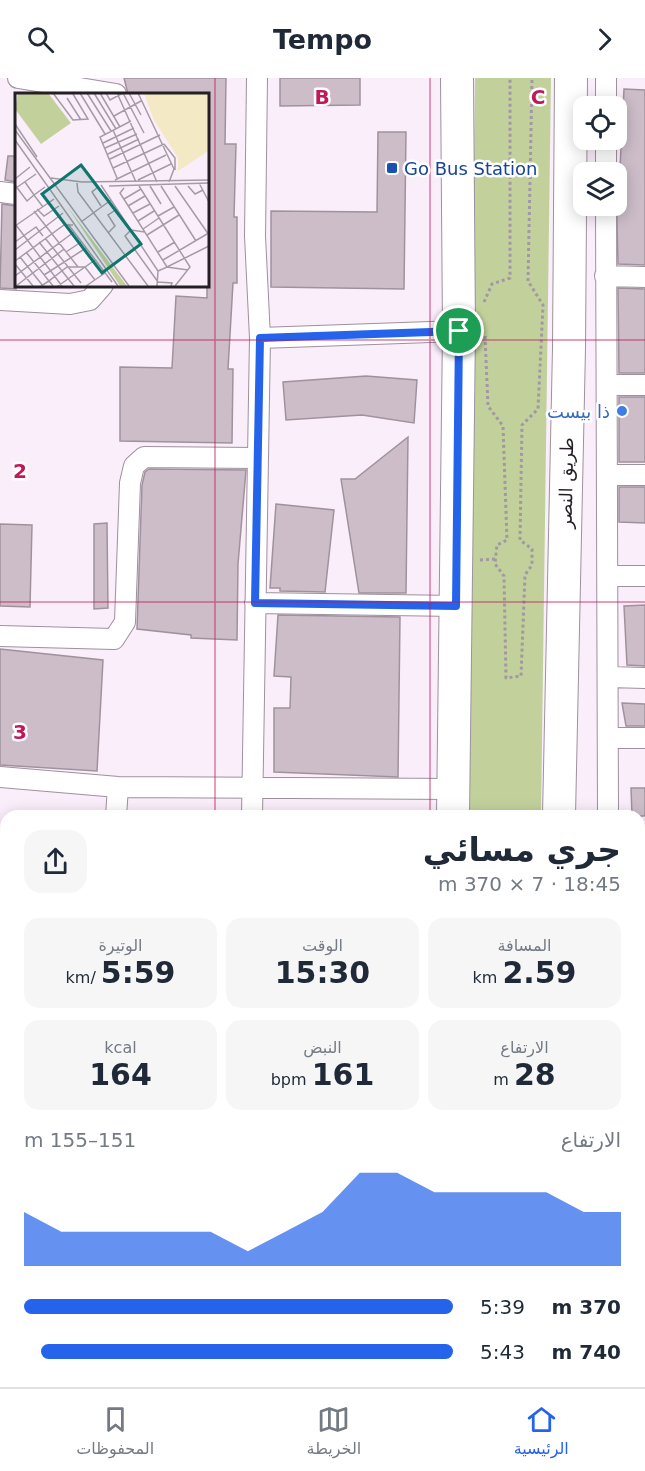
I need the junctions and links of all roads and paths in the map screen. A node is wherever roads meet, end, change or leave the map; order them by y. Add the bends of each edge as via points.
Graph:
1 (18, 78) edge
2 (257, 78) edge
3 (457, 78) edge
4 (510, 78) edge
5 (532, 78) edge
6 (571, 78) edge
7 (606, 78) edge
8 (116, 89) edge
9 (606, 96) edge
10 (0, 192) edge
11 (15, 194) edge
12 (606, 216) edge
13 (605, 276) junction
14 (645, 277) edge
15 (102, 286) edge
16 (0, 300) edge
17 (483, 303) dead end
18 (472, 328) junction
19 (260, 338) junction
20 (608, 385) junction
21 (645, 385) edge
22 (258, 458) junction
23 (607, 475) junction
24 (645, 475) edge
25 (609, 576) junction
26 (645, 576) edge
27 (255, 603) junction
28 (456, 606) junction
29 (0, 636) edge
30 (609, 677) junction
31 (645, 678) edge
32 (609, 738) junction
33 (645, 738) edge
34 (0, 777) edge
35 (118, 787) junction
36 (252, 788) junction
37 (453, 802) edge
38 (116, 810) edge
39 (252, 810) edge
40 (559, 810) edge
41 (608, 810) edge

1 - 8 street
2 - 19 street via 255,236
3 - 18 main road
4 - 17 path via 510,278 492,284
5 - 18 path via 528,281 543,305 538,409 522,425 520,540 532,549 532,565 525,575 521,676 506,678 504,576 495,564 498,545 507,540 503,426 488,406
6 - 40 main road, طريق النصر
7 - 9 street
10 - 11 street
12 - 13 street
13 - 14 street
13 - 20 street
15 - 16 street via 90,300 70,304
18 - 19 street
18 - 28 main road
19 - 22 street
20 - 21 street
20 - 23 street
22 - 27 street
22 - 29 street via 144,457 134,466 130,483 125,622 114,639
23 - 24 street
23 - 25 street
25 - 26 street
25 - 30 street
27 - 28 street
27 - 36 street
28 - 37 main road
30 - 31 street
30 - 32 street
32 - 33 street
32 - 41 street
34 - 35 street
35 - 36 street
35 - 38 street
36 - 37 street
36 - 39 street

